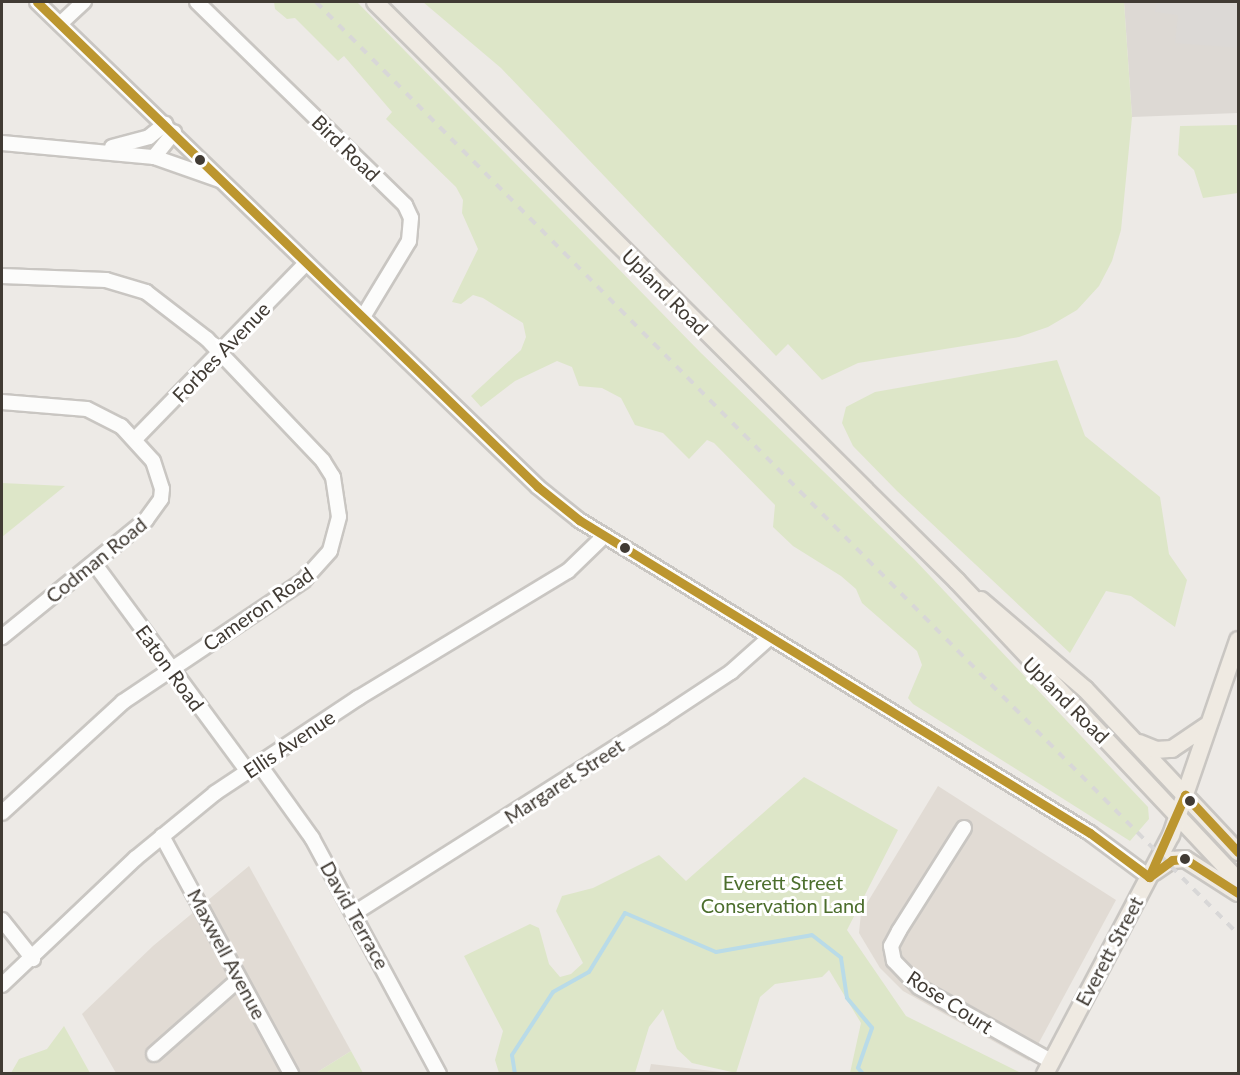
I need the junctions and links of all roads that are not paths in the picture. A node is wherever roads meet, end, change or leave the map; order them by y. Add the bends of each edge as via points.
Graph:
1 (37, 2) edge
2 (84, 2) edge
3 (197, 2) edge
4 (375, 2) edge
5 (60, 24) junction
6 (169, 128) junction
7 (2, 143) edge
8 (101, 149) junction
9 (154, 157) junction
10 (224, 182) junction
11 (306, 263) junction
12 (2, 276) edge
13 (363, 317) junction
14 (221, 354) junction
15 (2, 402) edge
16 (135, 439) junction
17 (602, 538) junction
18 (94, 562) junction
19 (957, 581) junction
20 (2, 637) edge
21 (768, 639) junction
22 (1239, 640) edge
23 (170, 669) junction
24 (1209, 723) junction
25 (1134, 740) junction
26 (253, 768) junction
27 (1185, 795) junction
28 (2, 813) edge
29 (1178, 816) junction
30 (964, 828) dead end
31 (162, 836) junction
32 (1239, 852) edge
33 (1149, 877) junction
34 (1239, 880) edge
35 (1239, 893) edge
36 (353, 914) junction
37 (2, 920) edge
38 (33, 959) junction
39 (239, 979) junction
40 (2, 985) edge
41 (154, 1054) dead end
42 (1048, 1067) edge
43 (291, 1074) edge
44 (439, 1074) edge

1 - 5 street
2 - 5 street
3 - 13 street, Bird Road via 405,205 411,218 410,241
4 - 19 main road, Upland Road
5 - 6 street
6 - 8 street
6 - 9 street
6 - 10 street
7 - 8 street
8 - 9 street
9 - 10 street
10 - 11 street
11 - 13 street
11 - 14 street, Forbes Avenue
12 - 14 street, Cameron Road via 129,284 146,292
13 - 17 street via 538,487
14 - 16 street, Forbes Avenue
14 - 23 street, Cameron Road via 333,477 338,497 335,538 321,565 303,581
15 - 16 street, Codman Road via 87,409
16 - 18 street, Codman Road via 156,468 161,499 146,520
17 - 21 street
17 - 26 street, Ellis Avenue via 568,571 358,698
18 - 20 street, Codman Road
18 - 23 street, Eaton Road
19 - 25 main road, Upland Road via 1042,649
19 - 29 main road, Upland Road
21 - 33 street via 1083,829
21 - 36 street, Margaret Street via 731,672
22 - 24 main road, Everett Street
23 - 26 street, Eaton Road
23 - 28 street, Cameron Road via 123,702
24 - 25 main road via 1172,749 1156,750
24 - 27 main road, Everett Street
25 - 27 main road, Upland Road
26 - 31 street, Ellis Avenue
26 - 36 street, David Terrace via 312,838
27 - 29 main road, Everett Street
27 - 32 main road, Upland Road
29 - 33 main road, Everett Street
29 - 34 main road, Upland Road
30 - 42 street, Rose Court via 891,946 894,961 920,987
31 - 38 street, Ellis Avenue
31 - 39 street, Maxwell Avenue
33 - 35 main road via 1172,860 1185,859
33 - 42 main road, Everett Street
36 - 44 street, David Terrace
37 - 38 street
38 - 40 street, Ellis Avenue
39 - 41 street
39 - 43 street, Maxwell Avenue

